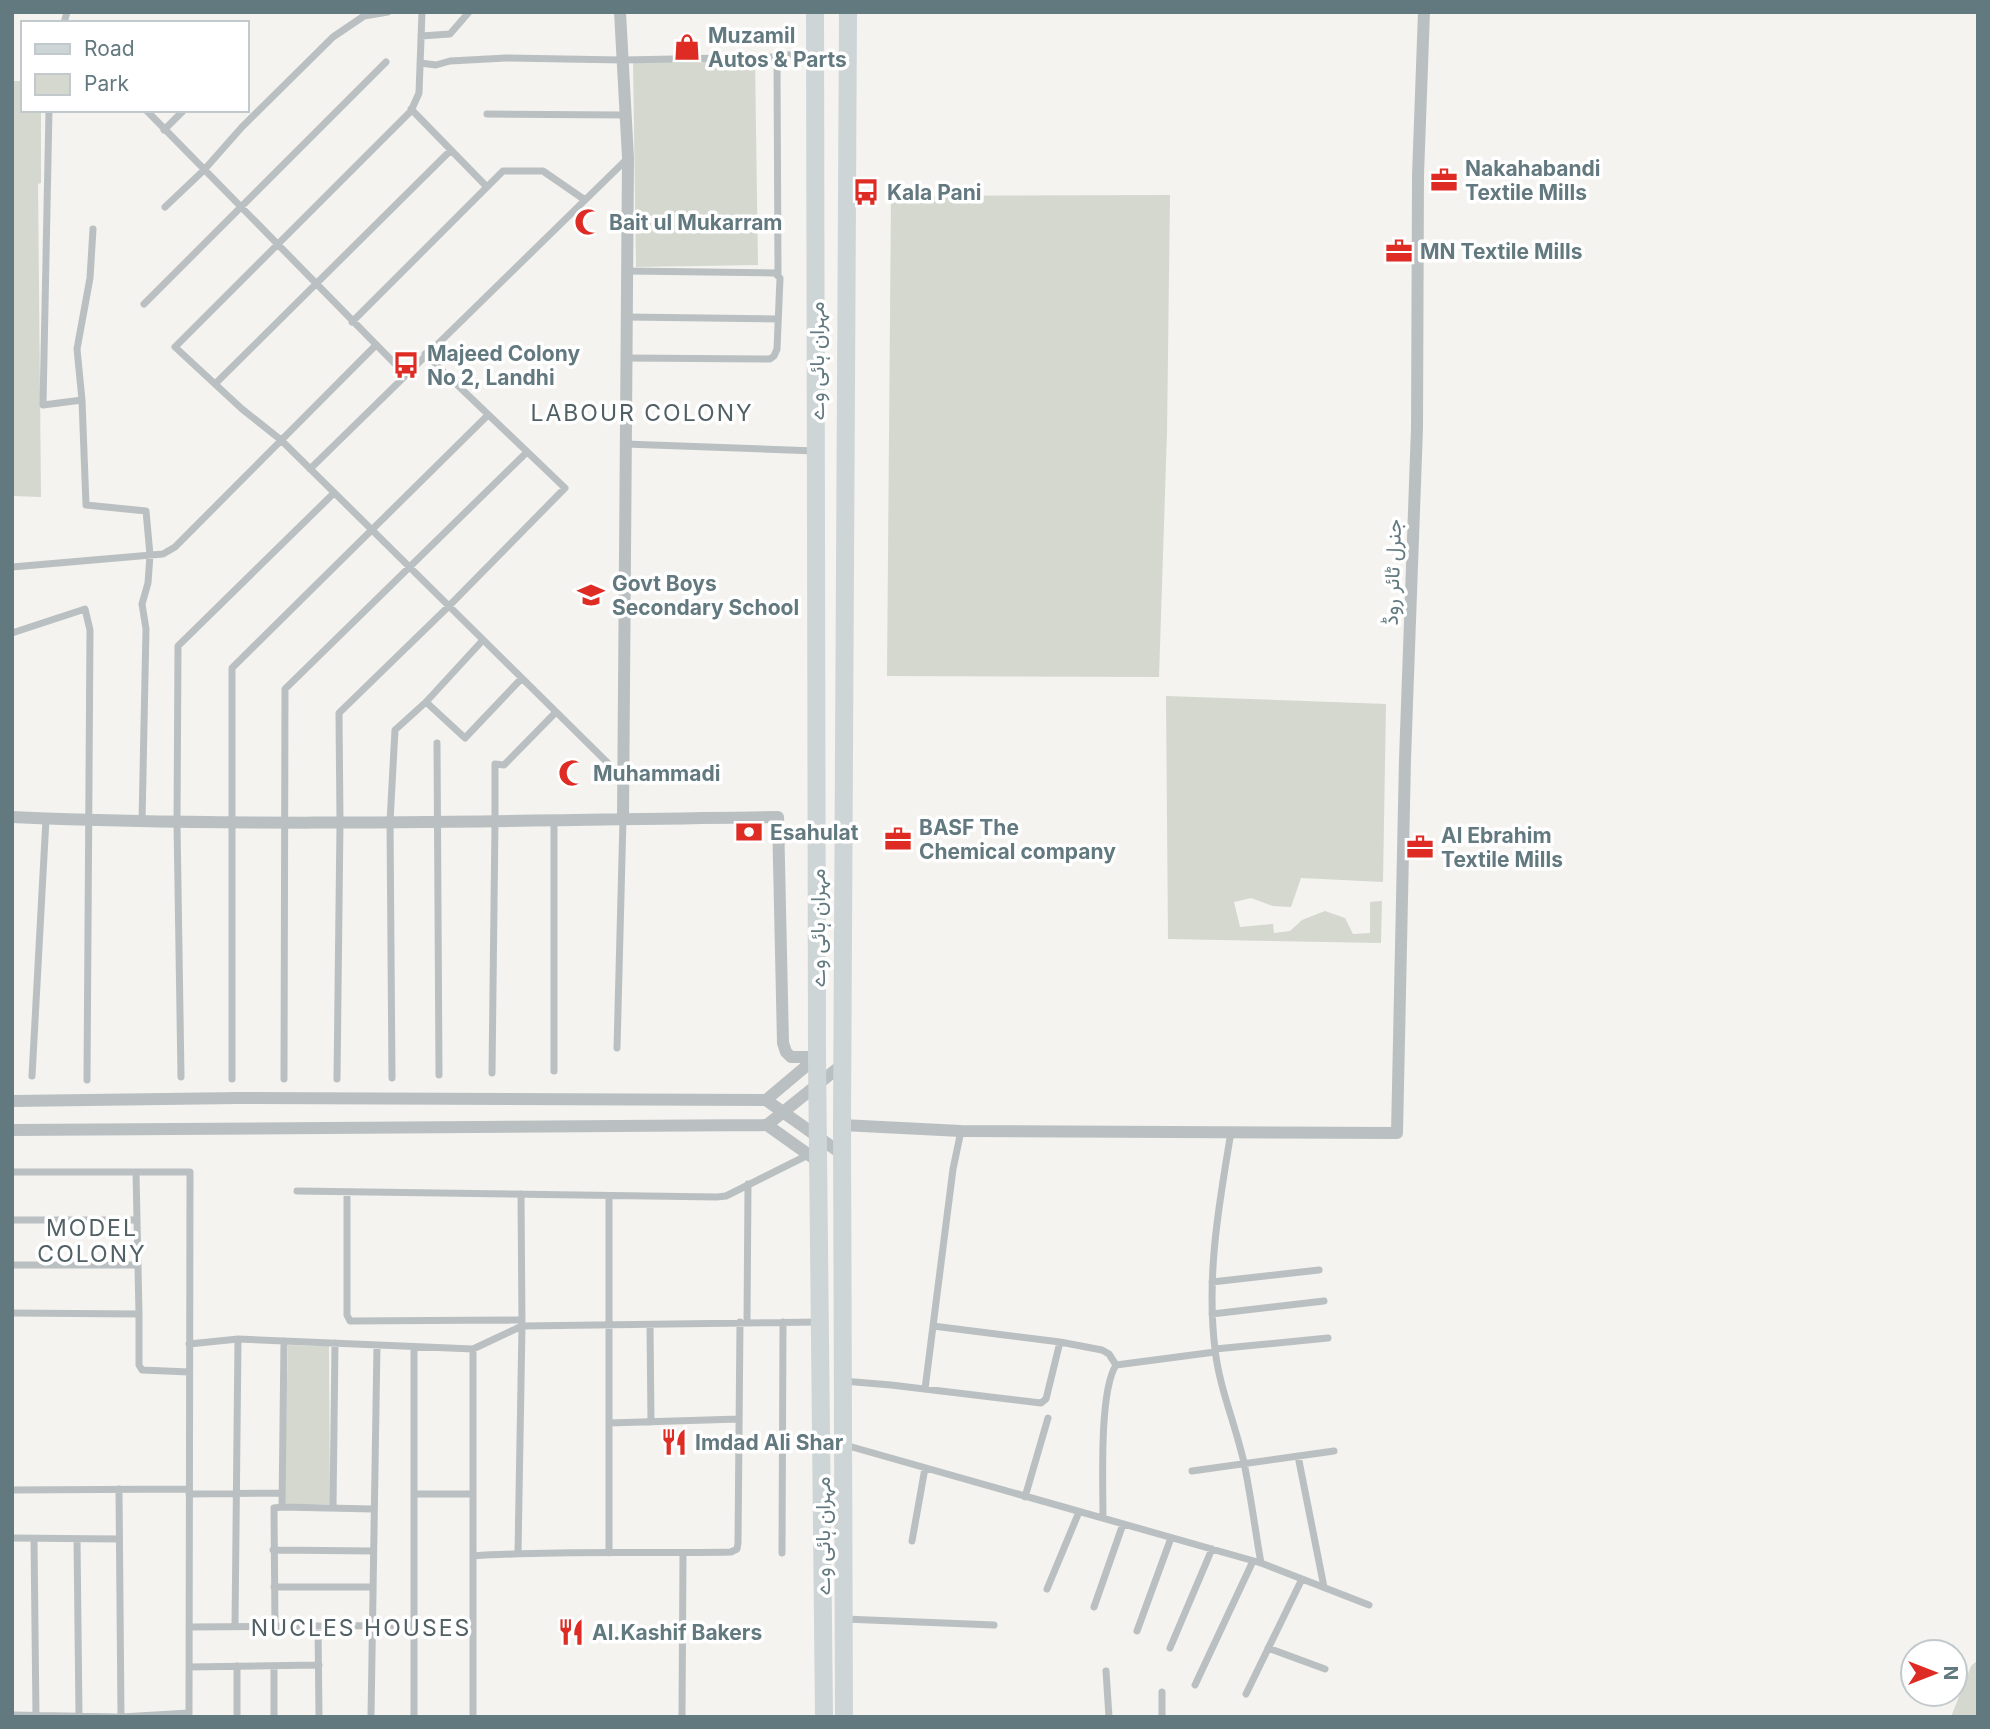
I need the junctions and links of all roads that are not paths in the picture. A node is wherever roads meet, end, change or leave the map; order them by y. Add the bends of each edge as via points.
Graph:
1 (388, 12) edge
2 (422, 12) edge
3 (469, 12) edge
4 (620, 12) edge
5 (815, 12) edge
6 (848, 12) edge
7 (1424, 12) edge
8 (367, 14) edge
9 (421, 36) junction
10 (816, 55) junction
11 (780, 57) junction
12 (622, 60) junction
13 (386, 62) dead end
14 (420, 63) junction
15 (411, 109) junction
16 (49, 112) edge
17 (148, 112) edge
18 (182, 112) edge
19 (487, 114) dead end
20 (625, 115) junction
21 (164, 130) junction
22 (451, 150) junction
23 (628, 158) junction
24 (204, 170) junction
25 (487, 187) junction
26 (585, 200) junction
27 (165, 207) dead end
28 (241, 207) junction
29 (93, 229) dead end
30 (278, 245) junction
31 (627, 271) junction
32 (778, 275) junction
33 (314, 284) junction
34 (144, 304) dead end
35 (626, 317) junction
36 (778, 319) junction
37 (352, 322) junction
38 (375, 346) junction
39 (425, 354) junction
40 (626, 358) junction
41 (405, 374) junction
42 (215, 384) junction
43 (82, 400) junction
44 (488, 415) junction
45 (281, 440) junction
46 (625, 444) junction
47 (816, 451) junction
48 (527, 452) junction
49 (310, 469) junction
50 (334, 493) junction
51 (372, 530) junction
52 (150, 555) junction
53 (12, 567) edge
54 (410, 568) junction
55 (449, 606) junction
56 (12, 634) edge
57 (483, 639) junction
58 (521, 679) junction
59 (426, 702) junction
60 (556, 712) junction
61 (437, 743) dead end
62 (623, 778) junction
63 (12, 817) edge
64 (46, 819) junction
65 (623, 819) junction
66 (89, 821) junction
67 (554, 821) junction
68 (142, 822) junction
69 (285, 822) junction
70 (340, 822) junction
71 (390, 822) junction
72 (438, 822) junction
73 (495, 822) junction
74 (177, 823) junction
75 (232, 823) junction
76 (617, 1048) dead end
77 (817, 1057) junction
78 (844, 1064) junction
79 (554, 1071) dead end
80 (492, 1073) dead end
81 (439, 1075) dead end
82 (32, 1076) dead end
83 (181, 1077) dead end
84 (392, 1078) dead end
85 (232, 1079) dead end
86 (284, 1079) dead end
87 (337, 1079) dead end
88 (87, 1080) dead end
89 (818, 1085) junction
90 (766, 1100) junction
91 (12, 1101) edge
92 (783, 1112) junction
93 (767, 1125) junction
94 (842, 1125) junction
95 (12, 1130) edge
96 (961, 1131) junction
97 (1231, 1132) junction
98 (819, 1137) junction
99 (842, 1154) junction
100 (814, 1158) junction
101 (12, 1172) edge
102 (136, 1172) junction
103 (748, 1184) junction
104 (297, 1191) dead end
105 (347, 1192) junction
106 (521, 1194) junction
107 (609, 1196) junction
108 (12, 1220) edge
109 (136, 1220) junction
110 (12, 1265) edge
111 (137, 1265) junction
112 (1319, 1270) dead end
113 (1212, 1282) junction
114 (1324, 1301) dead end
115 (12, 1313) edge
116 (139, 1314) junction
117 (1212, 1314) junction
118 (743, 1322) junction
119 (783, 1322) junction
120 (821, 1322) junction
121 (522, 1323) junction
122 (610, 1325) junction
123 (650, 1325) junction
124 (933, 1326) junction
125 (1328, 1338) dead end
126 (238, 1339) junction
127 (284, 1340) junction
128 (1060, 1342) junction
129 (189, 1343) junction
130 (335, 1343) junction
131 (377, 1345) junction
132 (414, 1348) junction
133 (472, 1349) junction
134 (1215, 1351) junction
135 (1116, 1365) junction
136 (189, 1372) junction
137 (842, 1381) junction
138 (925, 1389) junction
139 (1048, 1418) dead end
140 (739, 1419) junction
141 (651, 1422) junction
142 (609, 1423) junction
143 (842, 1445) junction
144 (1334, 1451) dead end
145 (1298, 1456) junction
146 (1244, 1463) junction
147 (925, 1468) junction
148 (1192, 1471) dead end
149 (118, 1489) junction
150 (12, 1490) edge
151 (189, 1491) junction
152 (236, 1493) junction
153 (282, 1493) junction
154 (414, 1494) junction
155 (473, 1494) junction
156 (1026, 1497) junction
157 (282, 1507) junction
158 (334, 1508) junction
159 (373, 1509) junction
160 (1079, 1512) junction
161 (1103, 1518) junction
162 (1123, 1524) junction
163 (12, 1538) edge
164 (1171, 1538) junction
165 (34, 1539) junction
166 (77, 1539) junction
167 (119, 1539) junction
168 (912, 1541) dead end
169 (1212, 1549) junction
170 (273, 1550) junction
171 (373, 1551) junction
172 (518, 1553) junction
173 (609, 1553) junction
174 (683, 1553) junction
175 (782, 1553) dead end
176 (473, 1556) junction
177 (1257, 1562) junction
178 (1302, 1579) junction
179 (274, 1587) junction
180 (372, 1587) junction
181 (1324, 1587) junction
182 (1047, 1589) dead end
183 (1369, 1605) dead end
184 (1094, 1607) dead end
185 (844, 1619) junction
186 (415, 1625) junction
187 (473, 1625) junction
188 (994, 1625) dead end
189 (235, 1626) junction
190 (275, 1626) junction
191 (318, 1626) junction
192 (374, 1626) junction
193 (189, 1627) junction
194 (1137, 1631) dead end
195 (1170, 1648) dead end
196 (1268, 1648) junction
197 (274, 1665) junction
198 (319, 1665) junction
199 (237, 1666) junction
200 (189, 1667) junction
201 (1325, 1669) dead end
202 (1106, 1671) dead end
203 (1195, 1685) dead end
204 (1162, 1692) dead end
205 (1246, 1694) dead end
206 (12, 1715) edge
207 (189, 1715) edge
208 (36, 1716) edge
209 (79, 1716) edge
210 (121, 1717) edge
211 (237, 1717) edge
212 (274, 1717) edge
213 (319, 1717) edge
214 (371, 1717) edge
215 (414, 1717) edge
216 (473, 1717) edge
217 (682, 1717) edge
218 (824, 1717) edge
219 (844, 1717) edge
220 (1109, 1717) edge
221 (1162, 1717) edge

1 - 8 street
2 - 9 street
3 - 9 street via 450,34
4 - 12 street
5 - 10 main road, مہران ہائی وے
6 - 78 main road, مہران ہائی وے
7 - 97 street, جنرل ٹائر روڈ via 1397,1133
8 - 24 street via 332,37
9 - 14 street
10 - 11 street
10 - 47 main road, مہران ہائی وے
11 - 12 street
11 - 32 street
12 - 14 street via 506,58
12 - 20 street
13 - 28 street
14 - 15 street via 419,93
15 - 22 street
15 - 30 street
16 - 43 street via 43,405
17 - 21 street
18 - 21 street
19 - 20 street
20 - 23 street
21 - 24 street
22 - 25 street
22 - 33 street
23 - 26 street
23 - 31 street
24 - 27 street
24 - 28 street
25 - 26 street via 503,171 543,171
25 - 37 street
26 - 39 street
28 - 30 street
28 - 34 street
29 - 43 street via 90,278 77,349
30 - 33 street
30 - 42 street via 175,347
31 - 32 street
31 - 35 street
32 - 36 street
33 - 37 street
33 - 42 street
35 - 36 street
35 - 40 street
36 - 40 street via 778,349 769,359
37 - 38 street
38 - 41 street
38 - 45 street
39 - 41 street
39 - 44 street
40 - 46 street
41 - 49 street
42 - 45 street
43 - 52 street via 86,505 146,511
44 - 48 street
44 - 51 street
45 - 49 street
45 - 52 street via 175,547
46 - 47 street
46 - 62 street
47 - 77 main road, مہران ہائی وے
48 - 54 street
48 - 55 street via 565,488
49 - 50 street
50 - 51 street
50 - 74 street via 178,646
51 - 54 street
51 - 75 street via 232,668
52 - 53 street
52 - 68 street via 142,604 146,629
54 - 55 street
54 - 69 street via 285,689
55 - 57 street
55 - 70 street via 339,713
56 - 66 street via 85,609 90,630
57 - 58 street
57 - 59 street
58 - 59 street via 465,738
58 - 60 street
59 - 71 street via 395,730
60 - 62 street
60 - 73 street via 504,765 495,764
61 - 72 street
62 - 65 street
63 - 64 street
64 - 66 street
64 - 82 street
65 - 67 street
65 - 76 street
65 - 77 street via 778,817 783,1044 791,1057
66 - 68 street
66 - 88 street
67 - 73 street
67 - 79 street
68 - 74 street
69 - 70 street
69 - 75 street
69 - 86 street
70 - 71 street
70 - 87 street
71 - 72 street
71 - 84 street
72 - 73 street
72 - 81 street
73 - 80 street
74 - 75 street
74 - 83 street
75 - 85 street
77 - 89 main road, مہران ہائی وے
77 - 90 street
78 - 89 street
78 - 94 main road, مہران ہائی وے
89 - 92 street
89 - 98 main road, مہران ہائی وے
90 - 91 street
90 - 92 street
92 - 93 street
92 - 98 street
93 - 95 street
93 - 100 street
94 - 96 street
94 - 99 main road, مہران ہائی وے
96 - 97 street
96 - 124 street
97 - 113 street
98 - 99 street
98 - 100 main road, مہران ہائی وے
99 - 137 main road, مہران ہائی وے
100 - 103 street
100 - 120 main road, مہران ہائی وے
101 - 102 street
102 - 109 street
102 - 129 street via 190,1172
103 - 107 street via 717,1197
103 - 118 street
104 - 105 street
105 - 106 street
105 - 121 street via 350,1321
106 - 107 street
106 - 121 street
107 - 122 street
108 - 109 street
109 - 111 street
110 - 111 street
111 - 116 street
112 - 113 street
113 - 117 street
114 - 117 street
115 - 116 street
116 - 136 street via 142,1370
117 - 134 street
118 - 119 street
118 - 123 street
118 - 140 street
119 - 120 street
119 - 175 street
120 - 218 main road, مہران ہائی وے
121 - 122 street
121 - 133 street
121 - 172 street
122 - 123 street
122 - 142 street
123 - 141 street
124 - 128 street
124 - 138 street
125 - 134 street
126 - 127 street
126 - 129 street
126 - 152 street
127 - 130 street
127 - 153 street
128 - 135 street via 1102,1350
128 - 138 street via 1046,1399 1041,1403
129 - 136 street
130 - 131 street
130 - 158 street
131 - 132 street
131 - 159 street
132 - 133 street
132 - 154 street
133 - 155 street
134 - 135 street
134 - 146 street
135 - 161 street via 1105,1415
136 - 151 street
137 - 138 street
137 - 143 main road, مہران ہائی وے
139 - 156 street
140 - 141 street
140 - 174 street via 737,1549
141 - 142 street
142 - 173 street
143 - 147 street
143 - 185 main road, مہران ہائی وے
144 - 145 street
145 - 146 street
145 - 181 street
146 - 148 street
146 - 177 street
147 - 156 street
147 - 168 street
149 - 150 street
149 - 151 street
149 - 167 street
151 - 152 street
151 - 193 street
152 - 153 street
152 - 189 street
153 - 157 street
154 - 155 street
154 - 186 street
155 - 176 street
156 - 160 street
157 - 158 street
157 - 170 street via 274,1508
158 - 159 street
159 - 171 street
160 - 161 street
160 - 182 street
161 - 162 street
162 - 164 street
162 - 184 street
163 - 165 street
164 - 169 street
164 - 194 street
165 - 166 street
165 - 208 street
166 - 167 street
166 - 209 street
167 - 210 street
169 - 177 street
169 - 195 street
170 - 171 street
170 - 179 street
171 - 180 street
172 - 173 street
172 - 176 street
173 - 174 street
174 - 217 street
176 - 187 street
177 - 178 street
177 - 203 street
178 - 181 street
178 - 196 street
179 - 180 street
179 - 190 street
180 - 192 street
181 - 183 street
185 - 188 street
185 - 219 main road, مہران ہائی وے
186 - 187 street
186 - 192 street
186 - 215 street
187 - 216 street
189 - 190 street
189 - 193 street
190 - 191 street
191 - 192 street
191 - 198 street
192 - 214 street
193 - 200 street
196 - 201 street
196 - 205 street
197 - 198 street
197 - 199 street
197 - 212 street
198 - 213 street
199 - 200 street
199 - 211 street
200 - 207 street
202 - 220 street
204 - 221 street
206 - 208 street
207 - 210 street
208 - 209 street
209 - 210 street

